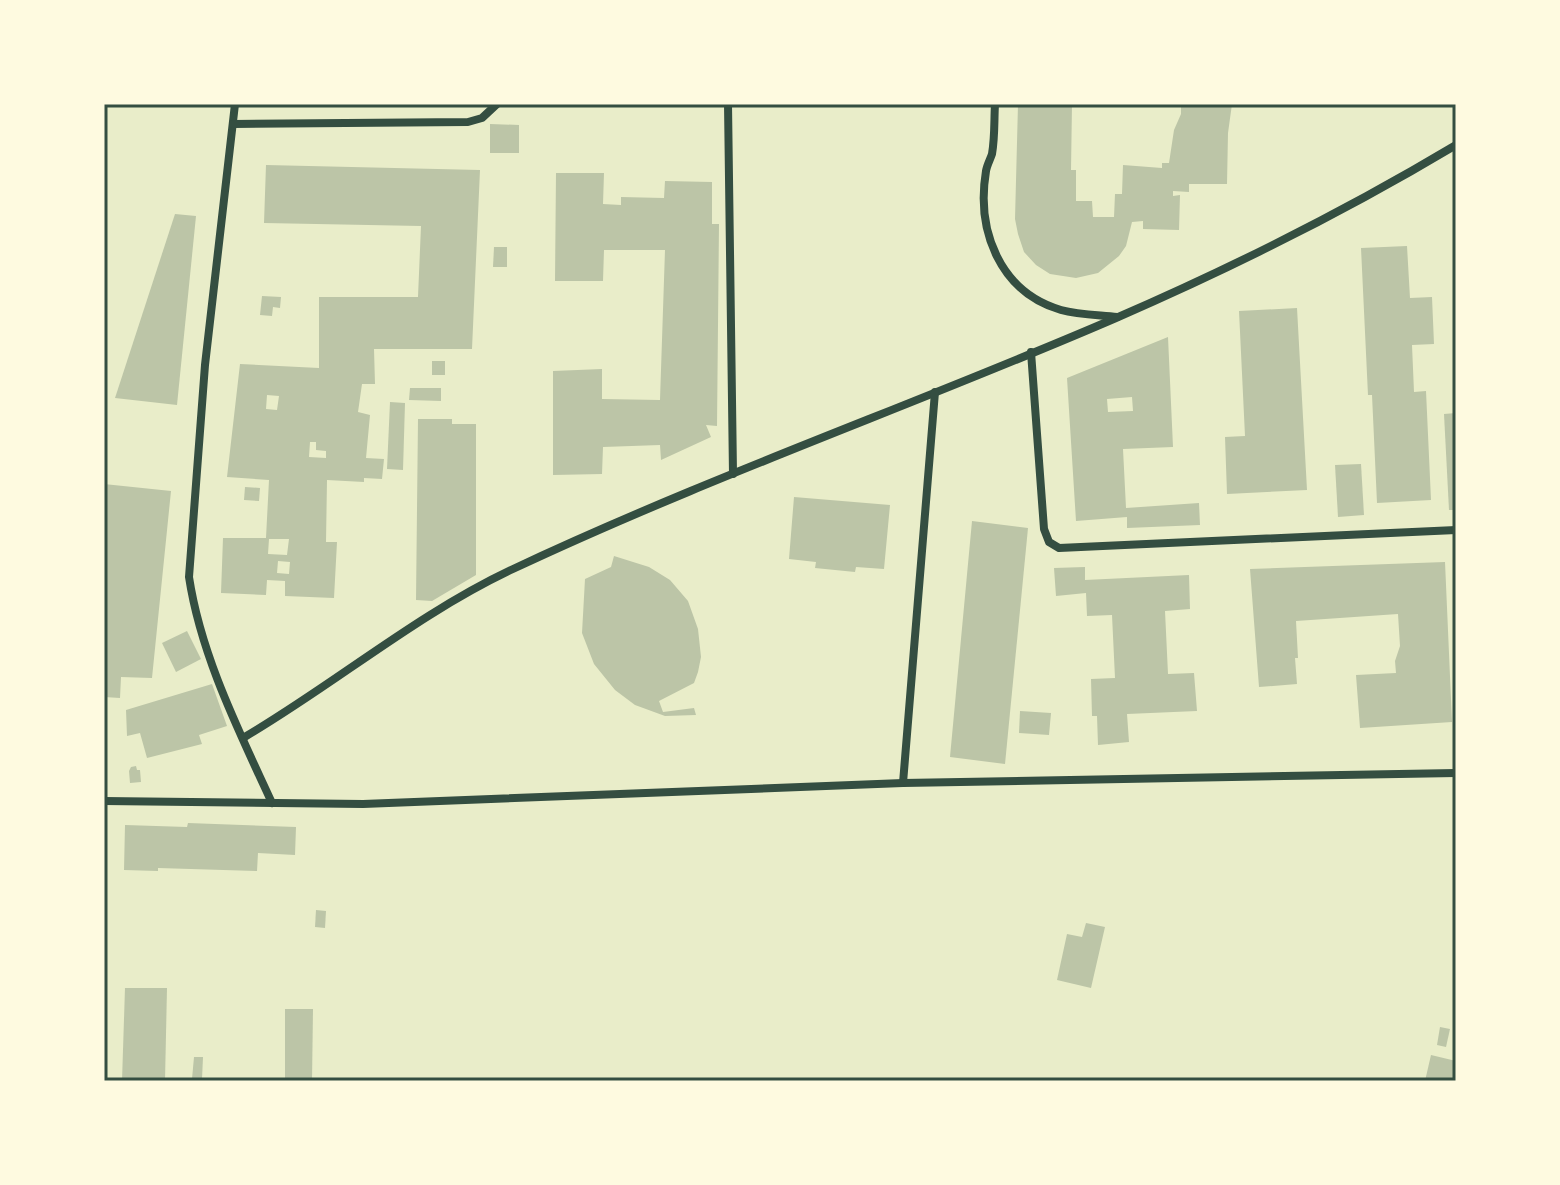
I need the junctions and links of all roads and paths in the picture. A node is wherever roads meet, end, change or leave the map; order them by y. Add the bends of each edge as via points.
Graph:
1 (235, 104) edge
2 (497, 104) edge
3 (728, 104) edge
4 (995, 104) edge
5 (233, 124) junction
6 (1456, 145) edge
7 (1118, 317) junction
8 (1031, 352) junction
9 (935, 392) junction
10 (733, 474) junction
11 (1456, 530) edge
12 (243, 738) junction
13 (1456, 773) edge
14 (903, 783) junction
15 (104, 801) edge
16 (272, 803) junction

1 - 5 street
2 - 5 street via 468,122
3 - 10 street
4 - 7 street via 985,204 988,236 1005,274 1024,292 1062,310
5 - 12 street via 205,365 189,577 193,607
6 - 7 street via 1311,225
7 - 8 street
8 - 9 street
8 - 11 street via 1044,529 1049,542 1059,548
9 - 10 street
9 - 14 street
10 - 12 street via 512,569 437,609
12 - 16 street
13 - 14 street
14 - 16 street
15 - 16 street

